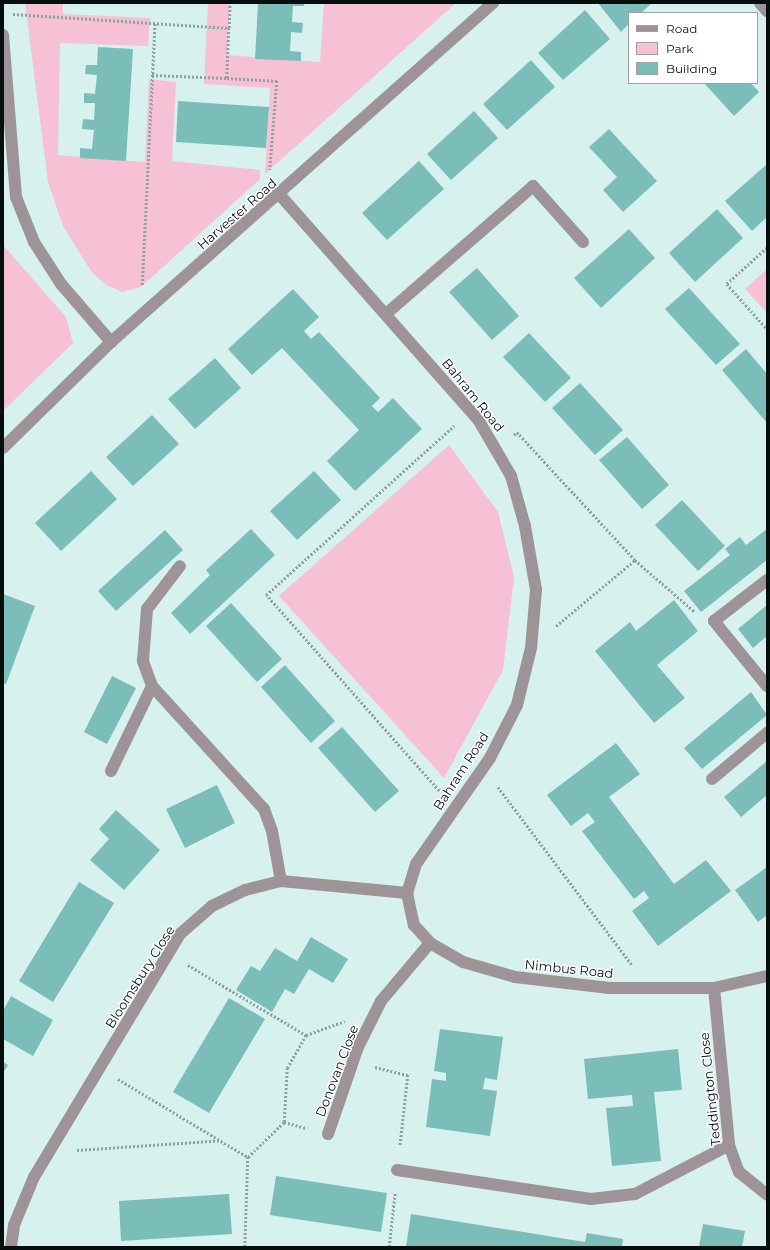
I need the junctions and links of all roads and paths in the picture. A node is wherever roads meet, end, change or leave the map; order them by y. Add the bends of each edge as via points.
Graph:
1 (230, 3) edge
2 (493, 3) edge
3 (760, 3) edge
4 (767, 11) edge
5 (11, 14) dead end
6 (155, 23) junction
7 (228, 28) junction
8 (3, 35) edge
9 (152, 74) junction
10 (227, 78) junction
11 (280, 195) junction
12 (583, 242) dead end
13 (767, 248) edge
14 (155, 303) junction
15 (386, 314) junction
16 (767, 329) edge
17 (111, 342) junction
18 (471, 411) junction
19 (496, 446) junction
20 (3, 448) edge
21 (635, 560) junction
22 (180, 566) dead end
23 (767, 580) edge
24 (714, 622) junction
25 (530, 648) junction
26 (152, 686) junction
27 (767, 686) edge
28 (767, 733) edge
29 (483, 767) junction
30 (111, 772) dead end
31 (712, 779) dead end
32 (454, 808) junction
33 (281, 881) junction
34 (407, 893) junction
35 (430, 943) junction
36 (169, 953) junction
37 (767, 976) edge
38 (714, 988) junction
39 (650, 989) junction
40 (368, 1029) junction
41 (306, 1036) junction
42 (353, 1062) junction
43 (100, 1068) junction
44 (284, 1122) junction
45 (328, 1134) joint
46 (223, 1140) junction
47 (729, 1145) junction
48 (49, 1152) junction
49 (248, 1157) junction
50 (398, 1170) junction
51 (767, 1195) edge
52 (11, 1247) edge
53 (244, 1247) edge
54 (389, 1247) edge

1 - 7 path
2 - 11 street, Harvester Road
3 - 4 street
5 - 6 path
6 - 7 path
6 - 9 path
7 - 10 path
8 - 17 street via 16,197 34,242 61,284
9 - 10 path
9 - 14 path via 140,281
10 - 11 path via 277,81 269,179
11 - 14 street, Harvester Road
11 - 15 street, Bahram Road
12 - 15 street via 532,186
13 - 16 path via 727,284
14 - 17 street, Harvester Road
15 - 18 street, Bahram Road
17 - 20 street, Harvester Road
18 - 19 street, Bahram Road
18 - 32 path via 266,595
19 - 21 path via 517,432
19 - 25 street, Bahram Road via 511,476 525,526 536,590
21 - 24 path via 689,609
21 - 25 path
22 - 26 street via 147,609 143,661
23 - 24 street
24 - 27 street
25 - 29 street, Bahram Road via 517,705
26 - 30 street
26 - 33 street via 264,810 272,831
28 - 31 street
29 - 32 street, Bahram Road
29 - 39 path
32 - 34 street, Bahram Road via 416,864
33 - 34 street, Bloomsbury Close
33 - 36 street, Bloomsbury Close via 245,890 212,906 180,934
34 - 35 street, Nimbus Road via 414,925
35 - 39 street, Nimbus Road via 463,962 515,977 609,988
35 - 40 street, Donovan Close via 381,1001
36 - 41 path
36 - 43 street, Bloomsbury Close
37 - 38 street, Nimbus Road
38 - 39 street, Nimbus Road
38 - 47 street, Teddington Close
40 - 41 path via 346,1021
40 - 42 street, Donovan Close
41 - 44 path via 287,1068
42 - 45 street, Donovan Close
42 - 50 path via 408,1075
43 - 46 path
43 - 48 street, Bloomsbury Close
44 - 45 path
44 - 49 path
46 - 48 path
46 - 49 path
47 - 50 street via 635,1194 591,1199
47 - 51 street, Teddington Close via 739,1172
48 - 52 street, Bloomsbury Close via 14,1225
49 - 53 path
50 - 54 path

